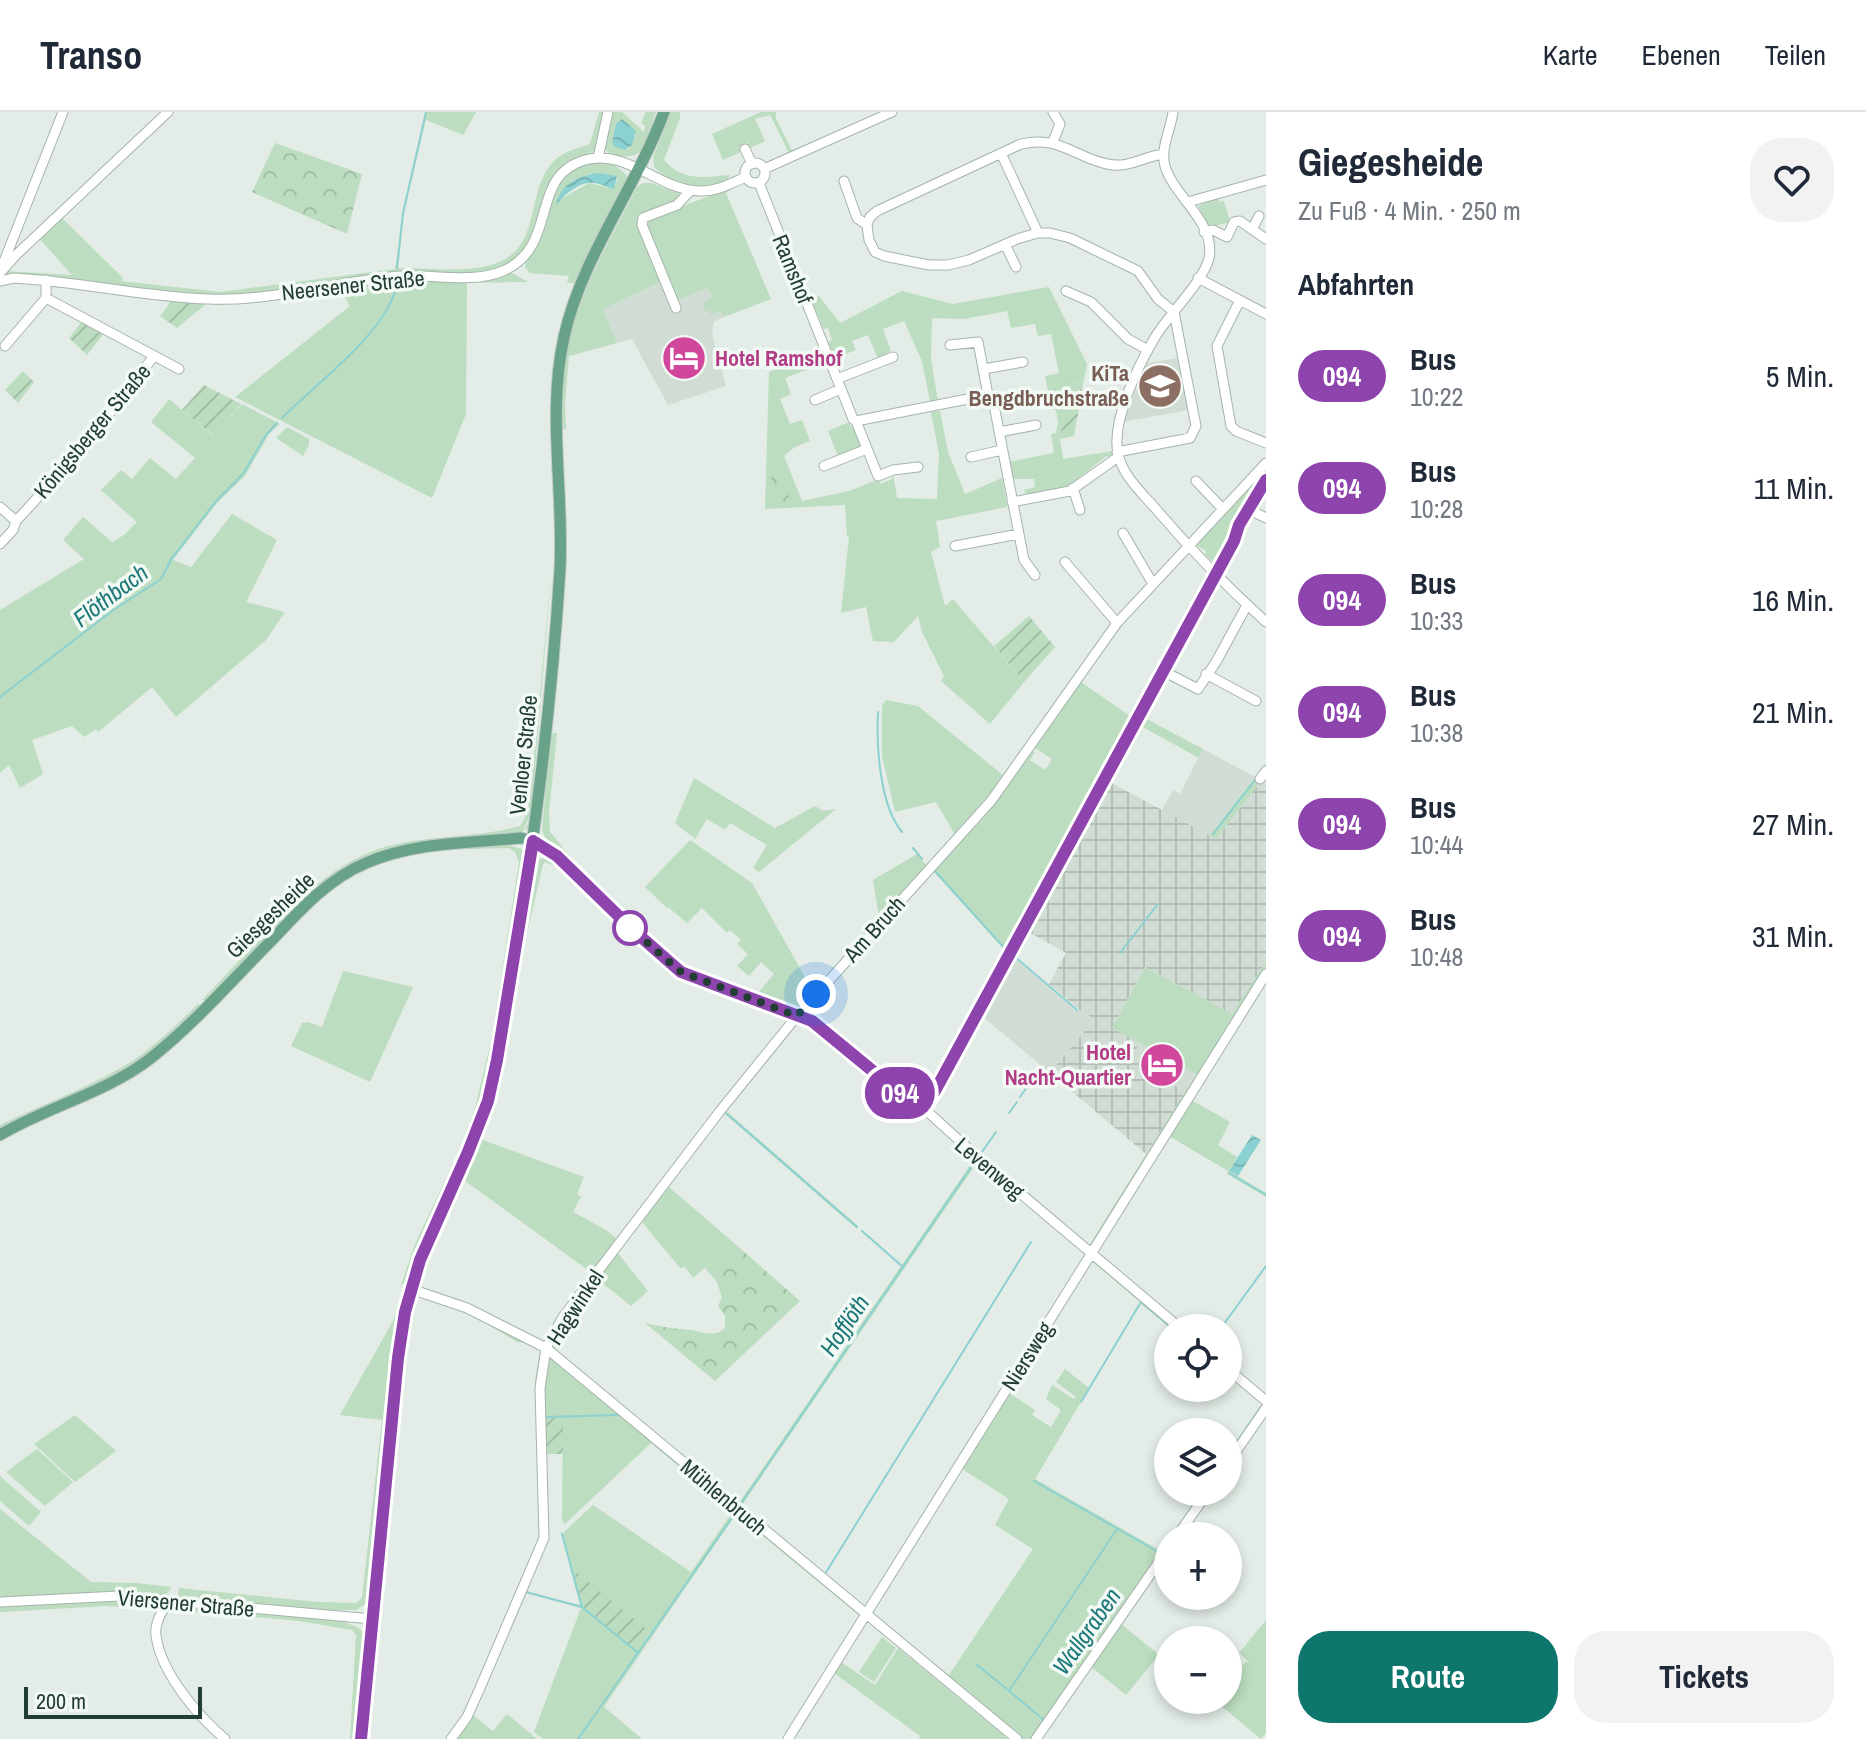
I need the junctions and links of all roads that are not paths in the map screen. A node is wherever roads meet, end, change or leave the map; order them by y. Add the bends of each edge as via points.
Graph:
1 (63, 112) edge
2 (168, 112) edge
3 (608, 112) edge
4 (664, 112) edge
5 (892, 112) edge
6 (1053, 112) edge
7 (1173, 112) edge
8 (1053, 142) junction
9 (745, 149) dead end
10 (1001, 153) junction
11 (1164, 154) junction
12 (598, 158) junction
13 (752, 164) junction
14 (764, 169) junction
15 (640, 170) junction
16 (746, 177) junction
17 (1266, 180) edge
18 (844, 181) dead end
19 (759, 183) junction
20 (690, 191) junction
21 (1188, 202) junction
22 (1259, 216) dead end
23 (867, 225) junction
24 (1253, 228) junction
25 (1204, 232) junction
26 (1038, 233) junction
27 (1266, 239) edge
28 (1005, 244) junction
29 (1016, 267) dead end
30 (0, 272) edge
31 (1198, 278) junction
32 (46, 280) junction
33 (0, 281) edge
34 (1066, 291) dead end
35 (46, 298) junction
36 (1240, 300) junction
37 (676, 308) dead end
38 (1174, 312) junction
39 (1266, 314) edge
40 (950, 345) dead end
41 (5, 346) dead end
42 (1148, 350) junction
43 (154, 356) junction
44 (893, 357) dead end
45 (1023, 362) dead end
46 (179, 369) dead end
47 (984, 369) junction
48 (837, 379) junction
49 (841, 389) junction
50 (988, 395) junction
51 (815, 400) dead end
52 (856, 421) junction
53 (1036, 425) dead end
54 (999, 432) junction
55 (1266, 443) edge
56 (867, 449) junction
57 (1002, 450) junction
58 (1118, 454) junction
59 (971, 457) dead end
60 (1266, 463) edge
61 (824, 466) dead end
62 (918, 467) dead end
63 (1196, 481) dead end
64 (1266, 481) edge
65 (1073, 488) junction
66 (1012, 502) junction
67 (0, 507) edge
68 (1223, 509) junction
69 (1080, 510) dead end
70 (1250, 510) junction
71 (1266, 518) edge
72 (16, 521) junction
73 (1123, 533) dead end
74 (1019, 534) junction
75 (0, 544) edge
76 (955, 546) dead end
77 (1188, 546) junction
78 (1065, 562) dead end
79 (1035, 575) dead end
80 (1215, 575) junction
81 (1153, 584) junction
82 (1247, 605) junction
83 (1266, 622) edge
84 (1117, 623) junction
85 (1163, 671) junction
86 (1206, 674) junction
87 (1256, 701) dead end
88 (533, 841) junction
89 (1266, 974) edge
90 (797, 1016) junction
91 (919, 1104) junction
92 (0, 1135) edge
93 (1091, 1253) junction
94 (411, 1289) junction
95 (1163, 1314) edge
96 (546, 1348) junction
97 (1242, 1381) edge
98 (1266, 1401) edge
99 (1266, 1408) edge
100 (1242, 1443) edge
101 (1154, 1569) edge
102 (168, 1600) junction
103 (0, 1602) edge
104 (866, 1614) junction
105 (372, 1619) junction
106 (225, 1739) edge
107 (361, 1739) edge
108 (451, 1739) edge
109 (788, 1739) edge
110 (1017, 1739) edge
111 (1036, 1739) edge

1 - 30 street
2 - 30 street
3 - 12 street
4 - 15 main road, Venloer Straße
5 - 14 street
6 - 8 street via 1060,125
7 - 11 street
8 - 10 street via 1038,140
8 - 11 street via 1121,166
9 - 13 street
10 - 23 street via 877,211
10 - 26 street
11 - 21 street via 1169,175
12 - 15 street
12 - 32 street, Neersener Straße via 573,164 555,180 538,236 527,253 485,276 401,276 207,300
13 - 14 street
13 - 16 street
14 - 19 street
15 - 20 street
15 - 88 main road, Venloer Straße via 586,274 569,316 558,371 560,566
16 - 19 street
16 - 20 street via 720,188
17 - 21 street
18 - 23 street via 857,218
19 - 48 street, Ramshof
20 - 37 street via 677,205 643,218 642,225
21 - 25 street
22 - 24 street
23 - 28 street via 875,252 929,265 969,260
24 - 25 street via 1240,221 1234,222 1227,237
24 - 27 street
25 - 31 street via 1209,256
26 - 28 street
26 - 38 street via 1070,238 1138,271
28 - 29 street
31 - 36 street
31 - 38 street
32 - 33 street, Neersener Straße
32 - 35 street
34 - 42 street via 1091,302 1128,339
35 - 41 street
35 - 43 street
36 - 39 street
36 - 55 street via 1217,346 1231,426
38 - 42 street
38 - 58 street via 1194,434
40 - 47 street via 978,342
42 - 58 street via 1119,420
43 - 46 street
43 - 72 street, Königsberger Straße via 78,454
44 - 48 street
45 - 47 street
47 - 50 street
48 - 49 street, Ramshof
49 - 51 street
49 - 52 street, Ramshof
50 - 52 street
50 - 54 street
52 - 56 street, Ramshof
53 - 54 street
54 - 57 street
56 - 61 street
56 - 62 street via 878,476
57 - 59 street
57 - 66 street
58 - 65 street
58 - 77 street via 1133,483
60 - 68 street, Am Bruch
63 - 68 street
64 - 70 street
65 - 66 street
65 - 69 street
66 - 74 street
67 - 72 street
68 - 77 street, Am Bruch
70 - 71 street
70 - 80 street
72 - 75 street, Königsberger Straße
73 - 81 street
74 - 76 street
74 - 79 street via 1024,560
77 - 80 street
77 - 81 street, Am Bruch
78 - 84 street
80 - 82 street
80 - 85 street
81 - 84 street, Am Bruch
82 - 83 street
82 - 86 street
84 - 90 street, Am Bruch via 991,801
85 - 86 street via 1198,689
85 - 91 street via 935,1091
86 - 87 street
88 - 90 street via 557,856 681,972
88 - 92 main road, Giesgesheide via 413,849 351,870 306,905 149,1059 109,1084
88 - 94 main road, Venloer Straße via 488,1101
89 - 93 street, Niersweg
90 - 91 street, Levenweg via 825,1030
90 - 96 street, Hagwinkel via 593,1277
91 - 93 street, Levenweg
93 - 95 street, Levenweg
93 - 104 street, Niersweg
94 - 96 street, Mühlenbruch via 467,1308
94 - 105 main road, Venloer Straße via 398,1358
96 - 104 street, Mühlenbruch
96 - 108 street, Hagwinkel via 540,1388 544,1538 467,1717
97 - 98 street
99 - 100 street
101 - 111 street
102 - 103 street, Viersener Straße via 105,1596
102 - 105 street, Viersener Straße
102 - 106 street via 155,1634 165,1665
104 - 109 street, Niersweg
104 - 110 street, Mühlenbruch
105 - 107 main road, Venloer Straße

